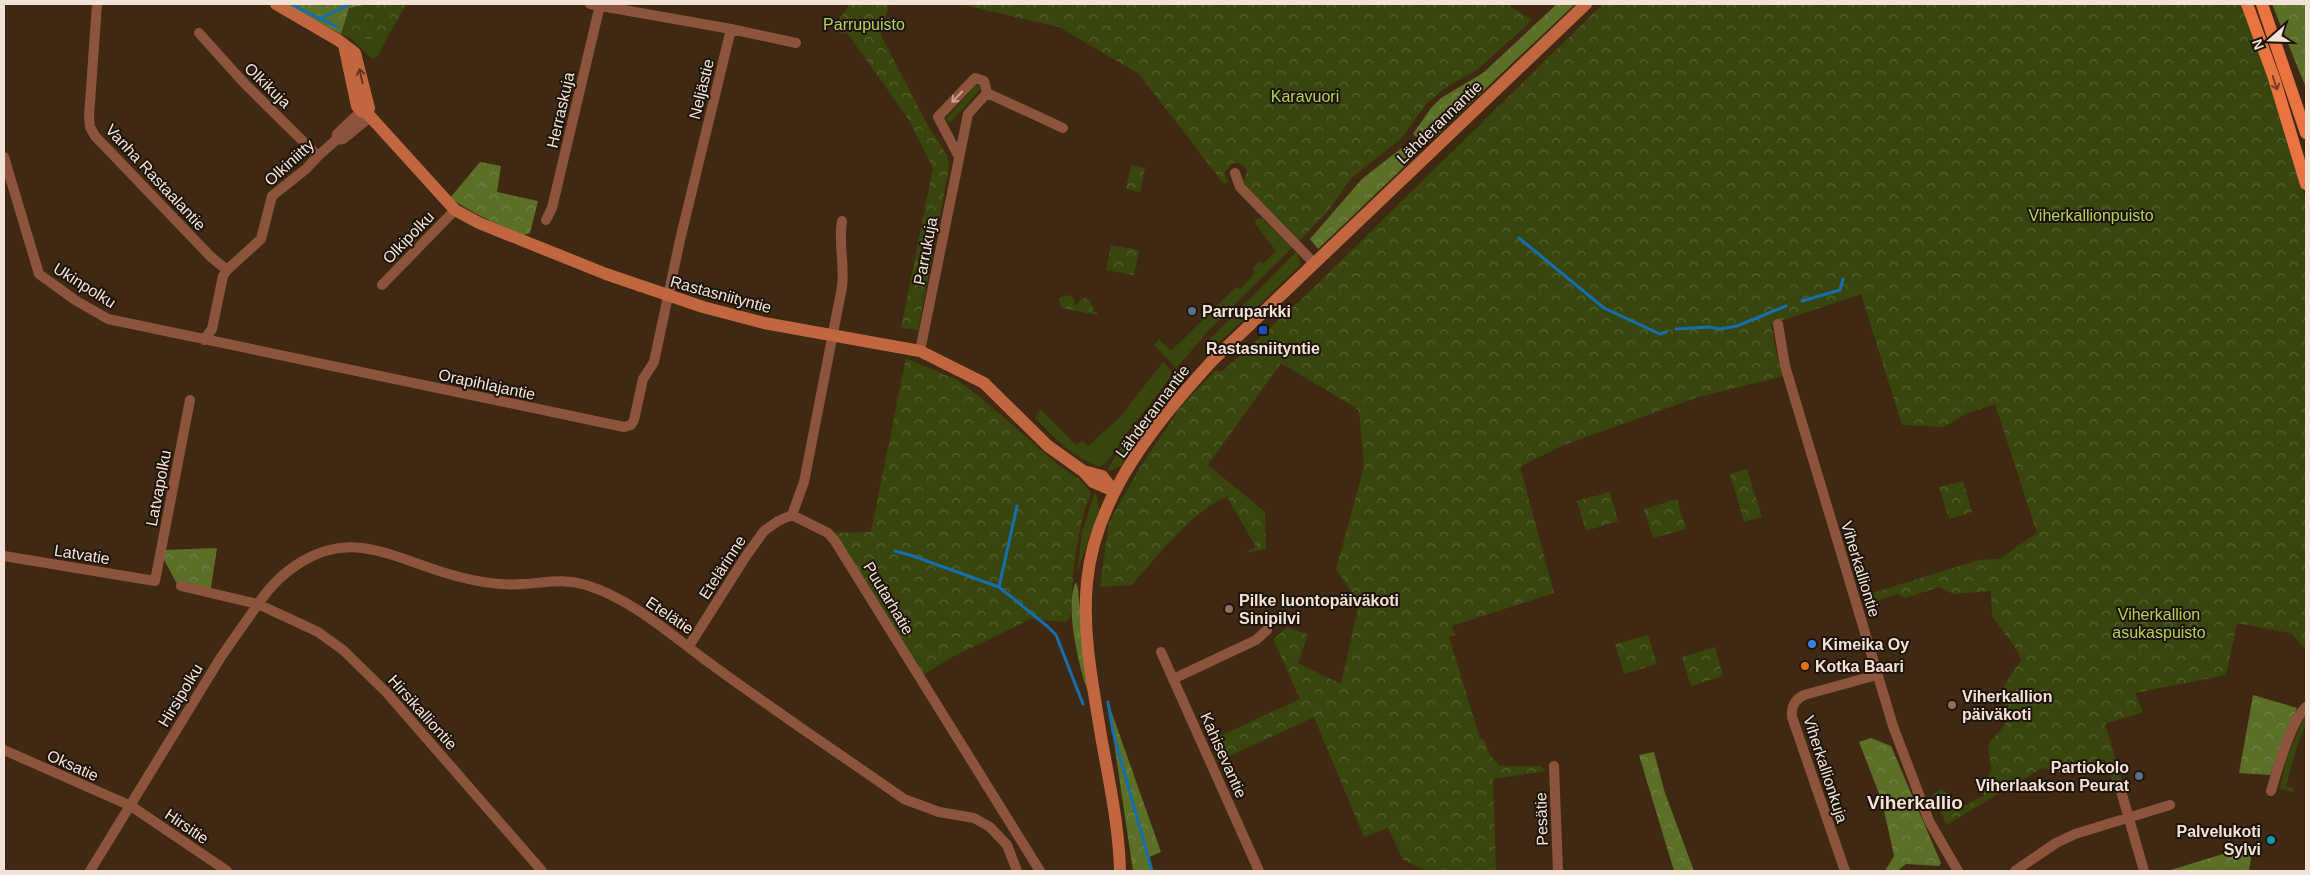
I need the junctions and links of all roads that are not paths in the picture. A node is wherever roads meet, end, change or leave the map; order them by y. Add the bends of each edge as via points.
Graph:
1 (97, 4) edge
2 (276, 4) edge
3 (1586, 4) edge
4 (2247, 4) edge
5 (2262, 4) edge
6 (595, 5) edge
7 (731, 29) junction
8 (198, 33) dead end
9 (796, 43) dead end
10 (987, 93) junction
11 (366, 114) junction
12 (1063, 128) dead end
13 (2306, 133) edge
14 (318, 156) junction
15 (4, 157) edge
16 (959, 157) junction
17 (1235, 173) dead end
18 (2306, 184) edge
19 (455, 210) junction
20 (546, 220) dead end
21 (842, 221) dead end
22 (1314, 263) junction
23 (227, 270) junction
24 (382, 285) dead end
25 (667, 296) junction
26 (1778, 324) dead end
27 (833, 336) junction
28 (204, 340) junction
29 (920, 351) junction
30 (190, 400) dead end
31 (1114, 491) junction
32 (792, 515) junction
33 (4, 556) edge
34 (155, 581) joint
35 (181, 586) dead end
36 (258, 604) junction
37 (1267, 630) dead end
38 (689, 646) junction
39 (1161, 652) dead end
40 (1877, 675) junction
41 (1173, 679) junction
42 (2306, 707) edge
43 (4, 750) edge
44 (1554, 766) dead end
45 (2121, 791) dead end
46 (2271, 791) dead end
47 (2170, 805) dead end
48 (131, 806) junction
49 (2128, 818) junction
50 (90, 871) edge
51 (227, 871) edge
52 (542, 871) edge
53 (1017, 871) edge
54 (1040, 871) edge
55 (1120, 871) edge
56 (1259, 871) edge
57 (1558, 871) edge
58 (1845, 871) edge
59 (1958, 871) edge
60 (2014, 871) edge
61 (2144, 871) edge

1 - 23 street, Vanha Rastaalantie via 90,127 95,136
2 - 11 main road via 350,48 357,58 369,108
3 - 22 main road, Lähderannantie
4 -> 18 main road via 2274,78
5 - 13 main road
6 - 7 street
6 - 20 street, Herraskuja via 552,208
7 - 9 street
7 - 25 street, Neljästie
8 - 14 street, Olkikuja
10 - 12 street
10 - 16 street, Parrukuja via 968,114
10 -> 16 street via 984,81 975,78 938,117
11 - 14 street, Olkiniitty via 343,139 336,140
11 - 19 main road, Rastasniityntie
14 - 23 street, Olkiniitty via 272,196 261,239
15 - 28 street, Ukinpolku via 42,277 108,319
16 - 29 street, Parrukuja
17 - 22 street via 1240,187
19 - 24 street, Olkipolku
19 - 25 main road, Rastasniityntie via 535,246
21 - 27 street via 839,237 843,276
22 - 31 main road, Lähderannantie via 1187,388
23 - 28 street via 212,329
25 - 27 main road, Rastasniityntie via 764,323
25 - 28 street, Orapihlajantie via 654,362 643,379 634,420 624,427
26 - 40 street, Viherkalliontie via 1785,366
27 - 29 main road, Rastasniityntie
27 - 32 street via 804,482
29 - 31 main road, Rastasniityntie via 984,383 1048,446 1083,471 1102,476
30 - 34 street, Latvapolku
31 - 55 main road, Lähderannantie via 1095,543 1086,602 1092,677 1116,822
32 - 38 street, Etelärinne via 778,520 764,531
32 - 54 street, Puutarhatie via 828,533 835,541
33 - 34 street, Latvatie
35 - 36 street
36 - 38 street, Etelätie via 294,565 323,552 360,547 490,584 556,580 586,585 635,609
36 - 48 street, Hirsipolku via 221,657
36 - 52 street, Hirsikalliontie via 318,632 343,650 398,706
37 - 41 street via 1256,640
38 - 53 street, Etelätie via 904,799 939,812 974,818 990,827 1007,845
39 - 41 street, Kahisevantie
40 - 58 street, Viherkallionkuja via 1804,696 1794,703 1792,710
40 - 59 street, Viherkalliontie via 1929,821
41 - 56 street, Kahisevantie
42 - 46 street via 2297,719
43 - 48 street, Oksatie
44 - 57 street, Pesätie
45 - 49 street
47 - 49 street
48 - 50 street, Hirsipolku
48 - 51 street, Hirsitie
49 - 60 street via 2075,834
49 - 61 street

